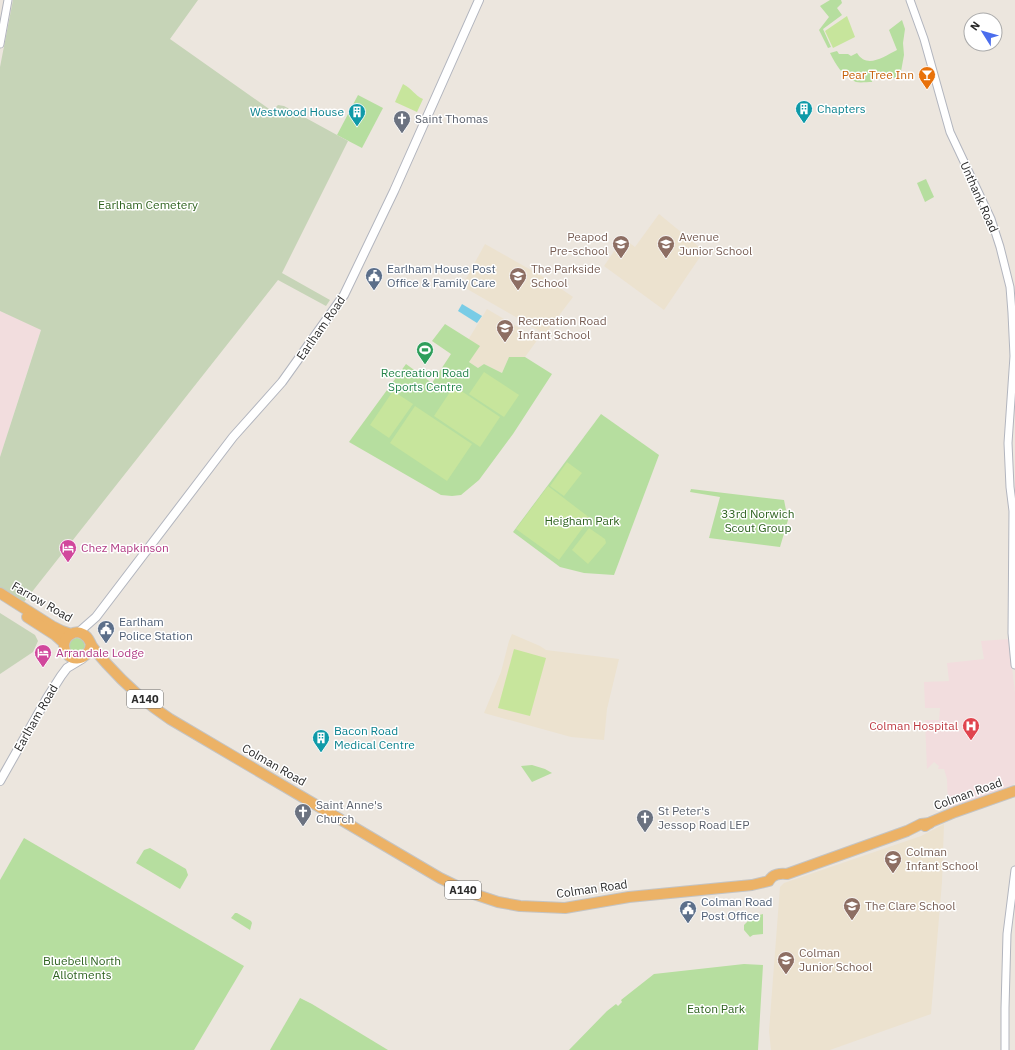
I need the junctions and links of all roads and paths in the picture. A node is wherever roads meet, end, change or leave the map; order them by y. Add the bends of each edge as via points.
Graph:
1 (8, 0) edge
2 (479, 0) edge
3 (910, 0) edge
4 (0, 44) edge
5 (0, 593) edge
6 (0, 601) edge
7 (96, 617) junction
8 (75, 633) junction
9 (90, 642) junction
10 (64, 643) junction
11 (67, 654) junction
12 (84, 658) junction
13 (1015, 665) edge
14 (61, 676) junction
15 (121, 678) junction
16 (0, 781) edge
17 (1015, 791) edge
18 (1015, 870) edge
19 (1005, 1050) edge

1 - 4 street
2 - 7 main road, Earlham Road via 344,296 282,382 233,437
3 - 13 street, Unthank Road via 926,44 950,132 991,219 1010,287 1014,356 1008,443 1013,511 1012,633
5 - 8 highway, Farrow Road / A140 via 52,626
6 - 10 highway, Farrow Road
7 - 8 main road, Earlham Road
7 - 9 main road, Earlham Road via 90,632
8 - 9 highway, Colman Road / A140 via 86,636
8 - 10 highway via 68,636
9 - 12 highway via 89,653
9 - 15 highway, Colman Road / A140
10 - 11 highway
11 - 12 highway, Colman Road / A140 via 71,658
11 - 14 main road, Earlham Road via 68,660
12 - 14 main road, Earlham Road via 67,668
12 - 15 highway, Colman Road / A140 via 94,659
14 - 16 main road, Earlham Road
15 - 17 highway, Colman Road / A140 via 176,723 440,878 471,893 520,906 565,908 627,897 752,885
18 - 19 street via 1007,934

